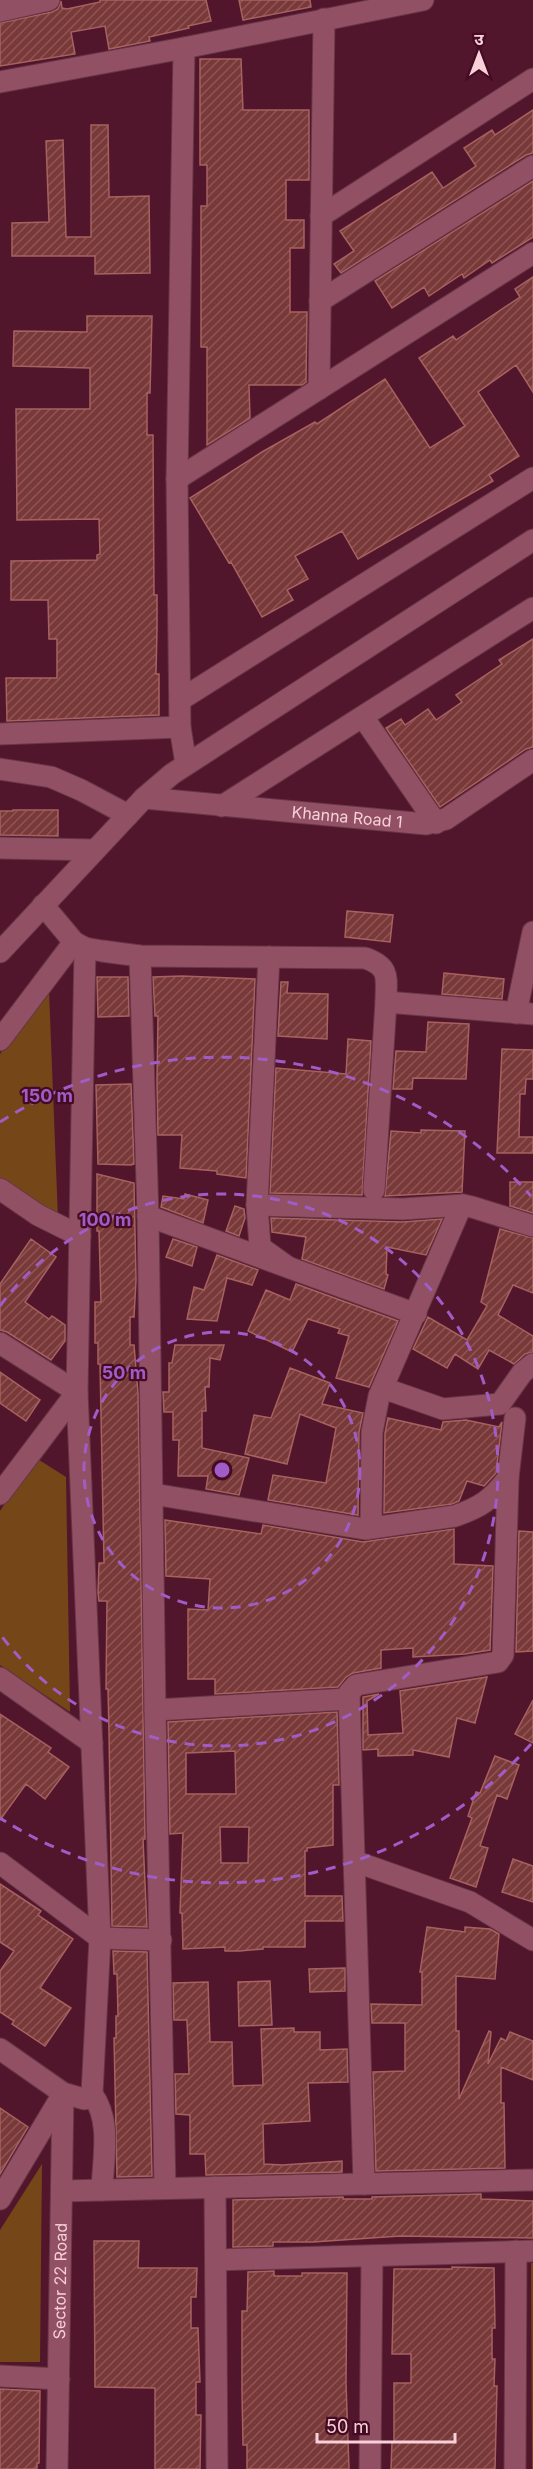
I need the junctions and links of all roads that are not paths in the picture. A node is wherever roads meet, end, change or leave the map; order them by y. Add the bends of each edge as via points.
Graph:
1 (50, 0) edge
2 (423, 0) edge
3 (0, 11) edge
4 (324, 20) junction
5 (184, 48) junction
6 (533, 79) edge
7 (0, 82) edge
8 (533, 166) edge
9 (321, 216) junction
10 (533, 253) edge
11 (320, 301) junction
12 (319, 389) junction
13 (533, 478) edge
14 (177, 479) junction
15 (533, 540) edge
16 (533, 608) edge
17 (180, 700) junction
18 (363, 717) junction
19 (180, 727) junction
20 (0, 734) edge
21 (533, 760) edge
22 (186, 764) junction
23 (0, 769) edge
24 (144, 798) junction
25 (222, 806) junction
26 (128, 815) junction
27 (436, 823) junction
28 (0, 848) edge
29 (95, 850) junction
30 (43, 905) junction
31 (533, 932) edge
32 (80, 945) junction
33 (0, 952) edge
34 (141, 956) junction
35 (269, 957) junction
36 (386, 1002) junction
37 (524, 1014) edge
38 (0, 1040) edge
39 (0, 1189) edge
40 (374, 1190) dead end
41 (257, 1205) junction
42 (463, 1205) junction
43 (148, 1216) junction
44 (533, 1226) edge
45 (80, 1236) junction
46 (288, 1267) junction
47 (416, 1314) junction
48 (0, 1343) edge
49 (533, 1364) edge
50 (383, 1388) junction
51 (77, 1392) junction
52 (515, 1418) dead end
53 (508, 1478) junction
54 (0, 1494) edge
55 (153, 1494) junction
56 (371, 1527) junction
57 (0, 1678) edge
58 (348, 1699) junction
59 (154, 1710) junction
60 (92, 1743) junction
61 (354, 1861) junction
62 (0, 1863) edge
63 (100, 1938) junction
64 (161, 1940) junction
65 (533, 1940) edge
66 (0, 2049) edge
67 (63, 2093) junction
68 (93, 2094) junction
69 (533, 2180) edge
70 (364, 2184) junction
71 (216, 2187) junction
72 (165, 2188) junction
73 (102, 2190) junction
74 (62, 2191) junction
75 (0, 2199) edge
76 (524, 2251) edge
77 (372, 2256) junction
78 (216, 2260) junction
79 (0, 2376) edge
80 (59, 2379) junction
81 (57, 2469) edge
82 (217, 2469) edge
83 (370, 2469) edge
84 (515, 2469) edge

1 - 3 street
2 - 4 street
4 - 5 street
4 - 9 street
5 - 7 street
5 - 14 street
6 - 9 street
8 - 11 street
9 - 11 street
10 - 12 street
11 - 12 street
12 - 14 street
13 - 17 street
14 - 17 street
15 - 22 street
16 - 18 street
17 - 19 street
18 - 25 street
18 - 27 street
19 - 20 street
19 - 22 street
21 - 27 street, Khanna Road 1
22 - 24 street
23 - 26 street via 51,777
24 - 25 street, Khanna Road 1
24 - 26 street
25 - 27 street, Khanna Road 1
26 - 29 street
28 - 29 street
29 - 30 street
30 - 32 street
30 - 33 street
31 - 37 street
32 - 34 street
32 - 38 street
32 - 45 street
34 - 35 street
34 - 43 street
35 - 36 street via 365,958 377,962 387,974
35 - 41 street
36 - 37 street
36 - 40 street
39 - 45 street via 38,1215
41 - 42 street via 403,1209
41 - 46 street via 260,1247
42 - 44 street
42 - 47 street
43 - 46 street
43 - 55 street
45 - 51 street
46 - 47 street
47 - 50 street
48 - 51 street
49 - 50 street via 500,1404 443,1409
50 - 56 street via 372,1432
51 - 54 street
51 - 60 street
52 - 53 street
53 - 56 street via 493,1497 455,1516
53 - 58 street via 503,1655 498,1662 356,1685
55 - 56 street via 358,1529
55 - 59 street
57 - 60 street
58 - 59 street
58 - 61 street
59 - 64 street
60 - 63 street
61 - 65 street via 470,1902
61 - 70 street
62 - 63 street
63 - 64 street
63 - 68 street
64 - 72 street
66 - 67 street
67 - 68 street via 84,2098
67 - 74 street, Sector 22 Road
67 - 75 street
68 - 73 street via 105,2124
69 - 70 street
70 - 71 street
71 - 72 street
71 - 78 street
72 - 73 street
73 - 74 street
74 - 80 street, Sector 22 Road
76 - 77 street
76 - 84 street
77 - 78 street
77 - 83 street
78 - 82 street
79 - 80 street
80 - 81 street, Sector 22 Road

